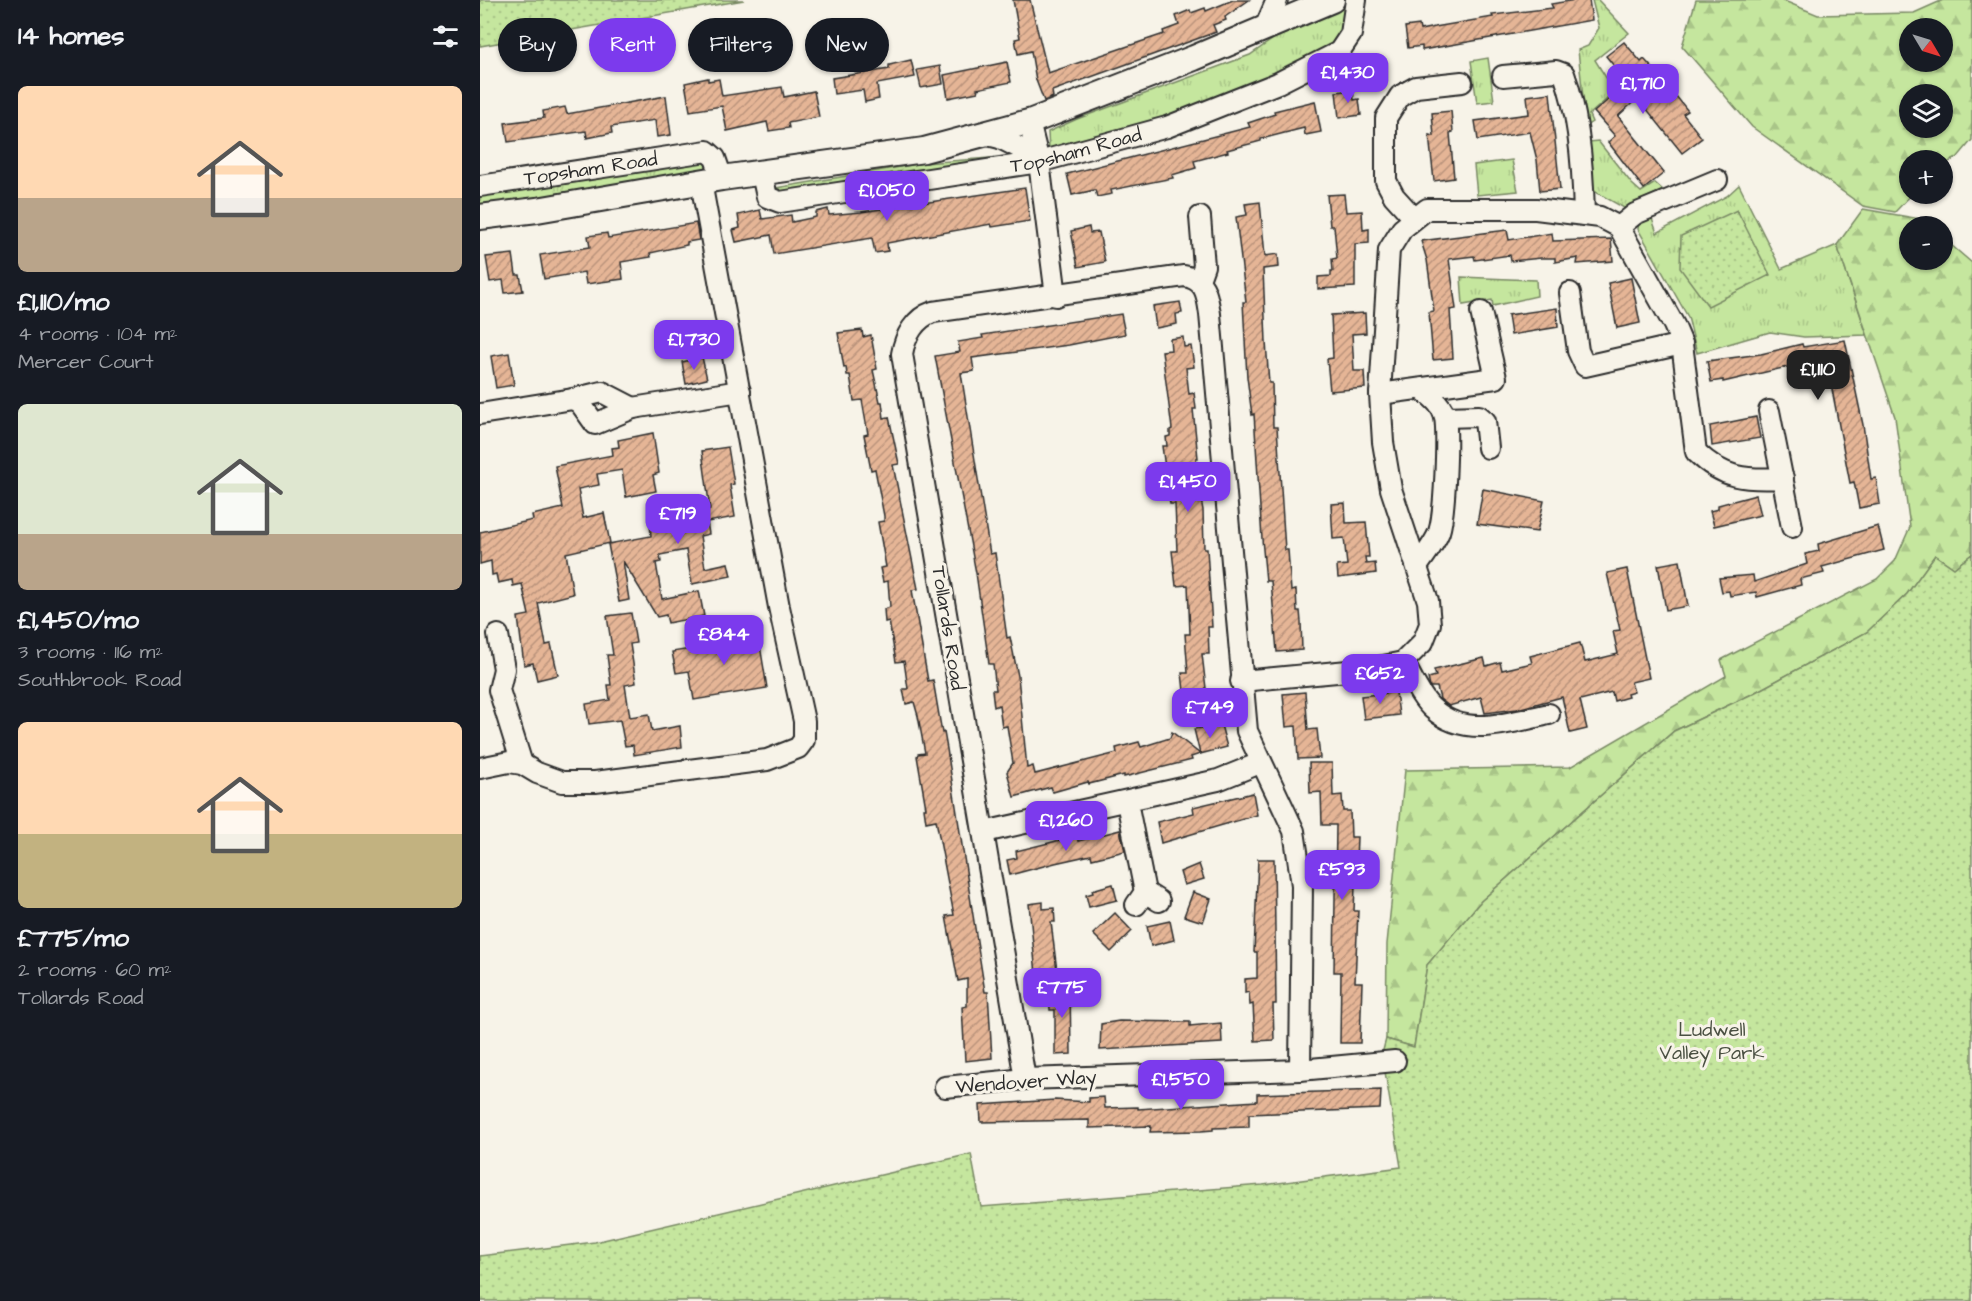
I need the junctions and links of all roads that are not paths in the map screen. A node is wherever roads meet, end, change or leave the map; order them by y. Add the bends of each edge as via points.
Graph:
1 (1276, 0) edge
2 (1332, 0) edge
3 (1356, 0) edge
4 (1265, 28) junction
5 (1503, 76) dead end
6 (1462, 82) dead end
7 (1029, 122) junction
8 (984, 134) junction
9 (1038, 160) junction
10 (762, 174) junction
11 (712, 180) junction
12 (1717, 180) dead end
13 (480, 186) edge
14 (1584, 215) junction
15 (480, 217) edge
16 (1200, 217) dead end
17 (1414, 218) junction
18 (1619, 227) junction
19 (1199, 280) junction
20 (1570, 293) dead end
21 (1056, 296) junction
22 (1481, 312) dead end
23 (1683, 349) junction
24 (1422, 389) junction
25 (740, 391) junction
26 (1380, 394) junction
27 (573, 399) junction
28 (633, 408) junction
29 (1769, 411) dead end
30 (480, 414) edge
31 (1445, 417) junction
32 (1488, 448) dead end
33 (1783, 478) junction
34 (1792, 527) dead end
35 (1417, 567) junction
36 (498, 635) dead end
37 (1403, 662) junction
38 (1241, 681) junction
39 (1549, 714) dead end
40 (1260, 763) junction
41 (522, 764) junction
42 (480, 768) edge
43 (1126, 802) junction
44 (984, 832) junction
45 (1147, 899) dead end
46 (1395, 1061) dead end
47 (1300, 1070) junction
48 (1025, 1079) junction
49 (945, 1087) dead end

1 - 4 street
2 - 4 main road, Topsham Road
3 - 9 street, Topsham Road via 1347,41 1339,52 1316,64 1167,127
4 - 7 main road, Topsham Road
5 - 14 street via 1556,71 1564,74 1572,101
6 - 17 street via 1416,87 1400,96 1386,118 1386,181
7 - 8 main road, Topsham Road
7 - 9 street
8 - 9 street via 1000,138
8 - 10 main road, Topsham Road via 924,150
9 - 10 street, Topsham Road via 780,202 767,197
9 - 21 street
10 - 11 main road, Topsham Road
11 - 13 street, Topsham Road via 715,158 707,151
11 - 15 main road, Topsham Road
11 - 25 street
12 - 18 street via 1635,214
14 - 17 street via 1456,207 1427,209
14 - 18 street
16 - 19 street via 1204,266
17 - 26 street via 1389,250
18 - 23 street via 1674,325
19 - 21 street via 1184,276
19 - 38 street via 1210,314
20 - 23 street via 1578,351 1585,366
21 - 44 street, Tollards Road via 925,315 904,342 902,354 970,769
22 - 24 street via 1496,378
23 - 33 street via 1696,452 1724,475 1759,480
24 - 26 street
24 - 31 street via 1440,406
25 - 28 street
25 - 41 street via 804,720 804,740 798,748 767,760 595,782 562,782
26 - 35 street via 1391,489
27 - 28 street via 602,392
27 - 28 street via 595,423
27 - 30 street
29 - 33 street
31 - 32 street via 1479,416 1485,422
31 - 35 street via 1439,532
33 - 34 street
35 - 37 street via 1428,601 1430,624 1422,642
36 - 41 street via 504,669 499,690
37 - 38 street
37 - 39 street via 1432,709 1445,718 1490,727
38 - 40 street via 1247,731
40 - 43 street via 1218,780
40 - 47 street via 1294,831 1302,885
41 - 42 street via 510,762
43 - 44 street
43 - 45 street
44 - 48 street, Tollards Road
46 - 47 street, Wendover Way
47 - 48 street, Wendover Way
48 - 49 street, Wendover Way

